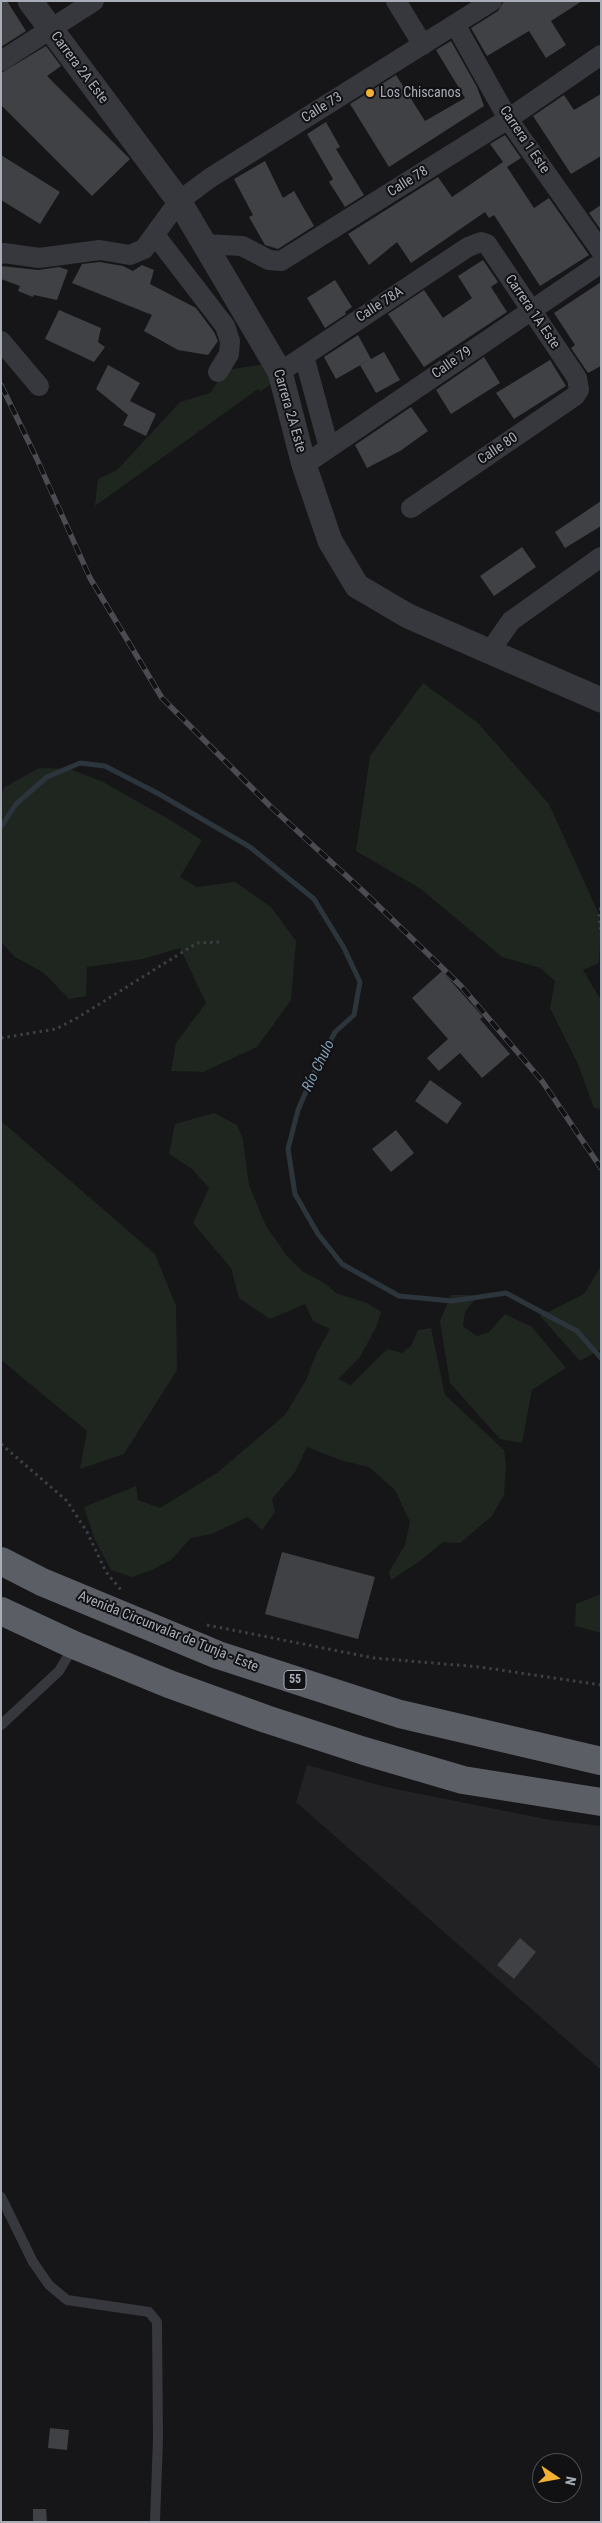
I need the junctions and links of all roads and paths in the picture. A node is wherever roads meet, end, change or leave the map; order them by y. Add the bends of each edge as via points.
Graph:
1 (30, 1) edge
2 (94, 1) edge
3 (396, 1) edge
4 (492, 1) edge
5 (455, 24) junction
6 (50, 28) junction
7 (423, 45) junction
8 (601, 55) edge
9 (1, 61) edge
10 (508, 119) junction
11 (179, 201) junction
12 (154, 235) junction
13 (481, 242) joint
14 (204, 244) junction
15 (601, 251) edge
16 (1, 254) edge
17 (601, 263) edge
18 (530, 309) junction
19 (1, 341) edge
20 (304, 356) junction
21 (218, 372) dead end
22 (280, 372) junction
23 (39, 386) dead end
24 (579, 386) joint
25 (329, 448) junction
26 (304, 465) junction
27 (411, 508) dead end
28 (601, 557) edge
29 (490, 651) junction
30 (601, 700) edge
31 (601, 908) edge
32 (601, 935) edge
33 (221, 942) dead end
34 (1, 1038) edge
35 (1, 1444) edge
36 (1, 1561) edge
37 (128, 1594) dead end
38 (1, 1611) edge
39 (199, 1623) dead end
40 (74, 1645) junction
41 (601, 1685) edge
42 (1, 1725) edge
43 (601, 1761) edge
44 (601, 1802) edge
45 (1, 2197) edge
46 (155, 2522) edge

1 - 6 street, Carrera 2A Este
2 - 6 street
3 - 7 street
4 - 5 street, Calle 73
5 - 7 street, Calle 73
5 - 10 street, Carrera 1 Este
6 - 9 street
6 - 11 street, Carrera 2A Este
7 - 11 street, Calle 73 via 210,178
8 - 10 street, Calle 78
10 - 14 street, Calle 78 via 281,260 269,260 242,246
10 - 15 street, Carrera 1 Este
11 - 12 street, Calle 73
11 - 14 street, Carrera 2A Este
12 - 16 street, Calle 73 via 144,248 130,255 100,250 39,258
12 - 21 street via 224,326 230,341 230,354
13 - 18 street, Carrera 1A Este via 487,244
13 - 20 street, Calle 78A via 468,247
14 - 22 street, Carrera 2A Este
17 - 18 street, Calle 79
18 - 24 street, Carrera 1A Este via 577,378
18 - 25 street, Calle 79
19 - 23 street
20 - 22 street, Calle 78A
20 - 25 street
22 - 26 street, Carrera 2A Este
24 - 27 street, Calle 80 via 575,396
25 - 26 street, Calle 79
26 - 29 street, Carrera 2A Este via 330,541 357,586 408,616
28 - 29 street via 511,621
29 - 30 street, Carrera 2A Este
31 - 32 path
33 - 34 path via 197,943 56,1029
35 - 37 path via 67,1501 87,1532 106,1572
36 - 43 highway, Avenida Circunvalar de Tunja - Este / 55 via 42,1582 218,1655 400,1714
38 - 40 highway
39 - 41 path via 374,1658 480,1667
40 - 42 lane via 59,1671
40 - 44 highway via 169,1684 364,1751 463,1780
45 - 46 lane via 33,2262 49,2285 67,2300 149,2312 157,2322

